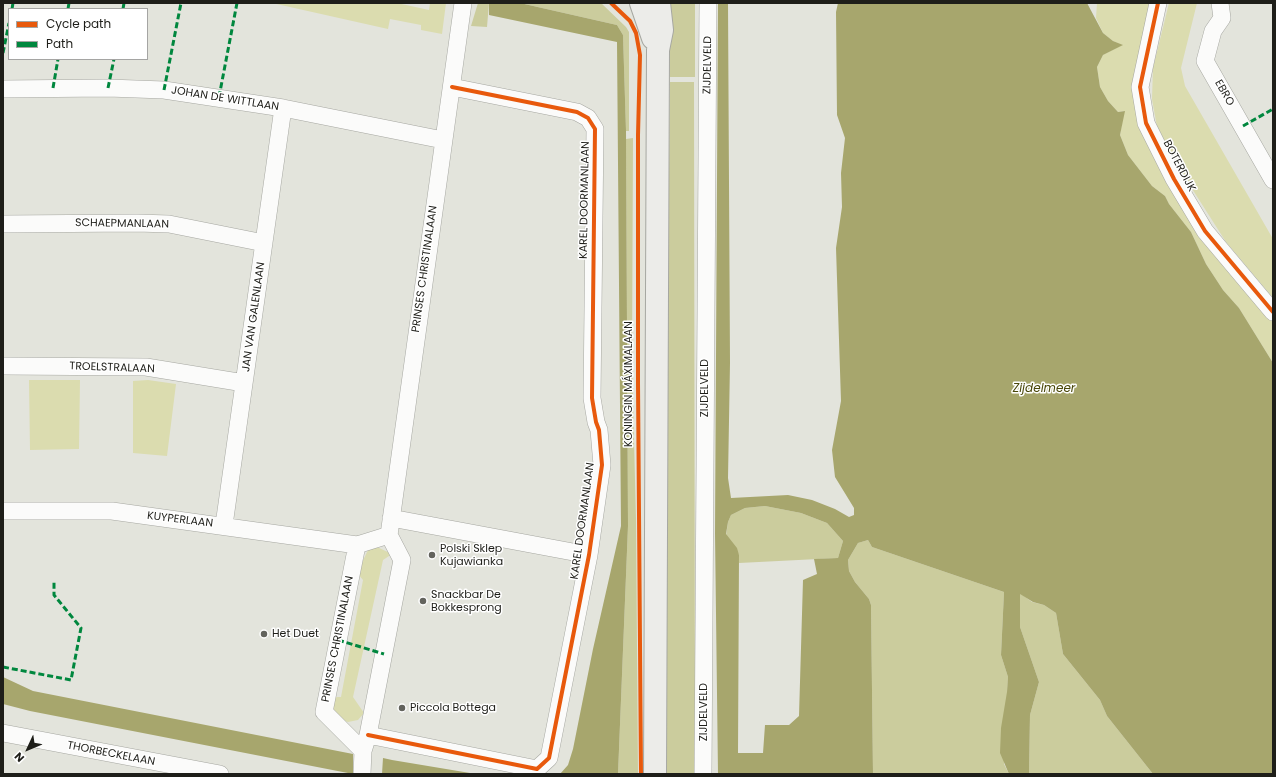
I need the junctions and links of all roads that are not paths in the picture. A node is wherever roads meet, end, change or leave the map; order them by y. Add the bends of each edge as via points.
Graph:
1 (463, 3) edge
2 (641, 3) edge
3 (658, 3) edge
4 (708, 3) edge
5 (1158, 3) edge
6 (1220, 3) edge
7 (658, 50) junction
8 (452, 87) junction
9 (3, 89) edge
10 (283, 108) junction
11 (444, 140) junction
12 (1273, 180) edge
13 (3, 224) edge
14 (264, 243) junction
15 (1273, 312) edge
16 (3, 366) edge
17 (244, 383) junction
18 (3, 511) edge
19 (391, 518) junction
20 (224, 525) junction
21 (389, 535) junction
22 (357, 545) junction
23 (589, 555) junction
24 (3, 733) edge
25 (366, 743) junction
26 (220, 774) edge
27 (362, 774) edge
28 (655, 774) edge
29 (703, 774) edge

1 - 8 street, PRINSES CHRISTINALAAN
2 - 7 street via 649,31
3 - 7 street via 662,30
4 - 29 street, ZIJDELVELD
5 - 15 street, BOTERDIJK via 1140,87 1146,123 1174,179 1205,230
6 - 12 street, EBRO via 1222,18 1213,31 1205,61
7 - 28 street
8 - 11 street, PRINSES CHRISTINALAAN
8 - 23 street, KAREL DOORMANLAAN via 577,112 588,118 595,129 592,398 599,430 602,465
9 - 10 street, JOHAN DE WITTLAAN via 144,88
10 - 11 street, JOHAN DE WITTLAAN
10 - 14 street, JAN VAN GALENLAAN
11 - 19 street, PRINSES CHRISTINALAAN
13 - 14 street, SCHAEPMANLAAN via 169,224
14 - 17 street, JAN VAN GALENLAAN
16 - 17 street, TROELSTRALAAN via 146,367
17 - 20 street, JAN VAN GALENLAAN
18 - 20 street, KUYPERLAAN via 112,511
19 - 21 street, PRINSES CHRISTINALAAN
19 - 23 street
20 - 22 street, KUYPERLAAN
21 - 22 street
21 - 25 street via 402,560
22 - 25 street, PRINSES CHRISTINALAAN via 324,712
23 - 25 street, KAREL DOORMANLAAN via 550,758 537,769
24 - 26 street, THORBECKELAAN
25 - 27 street

